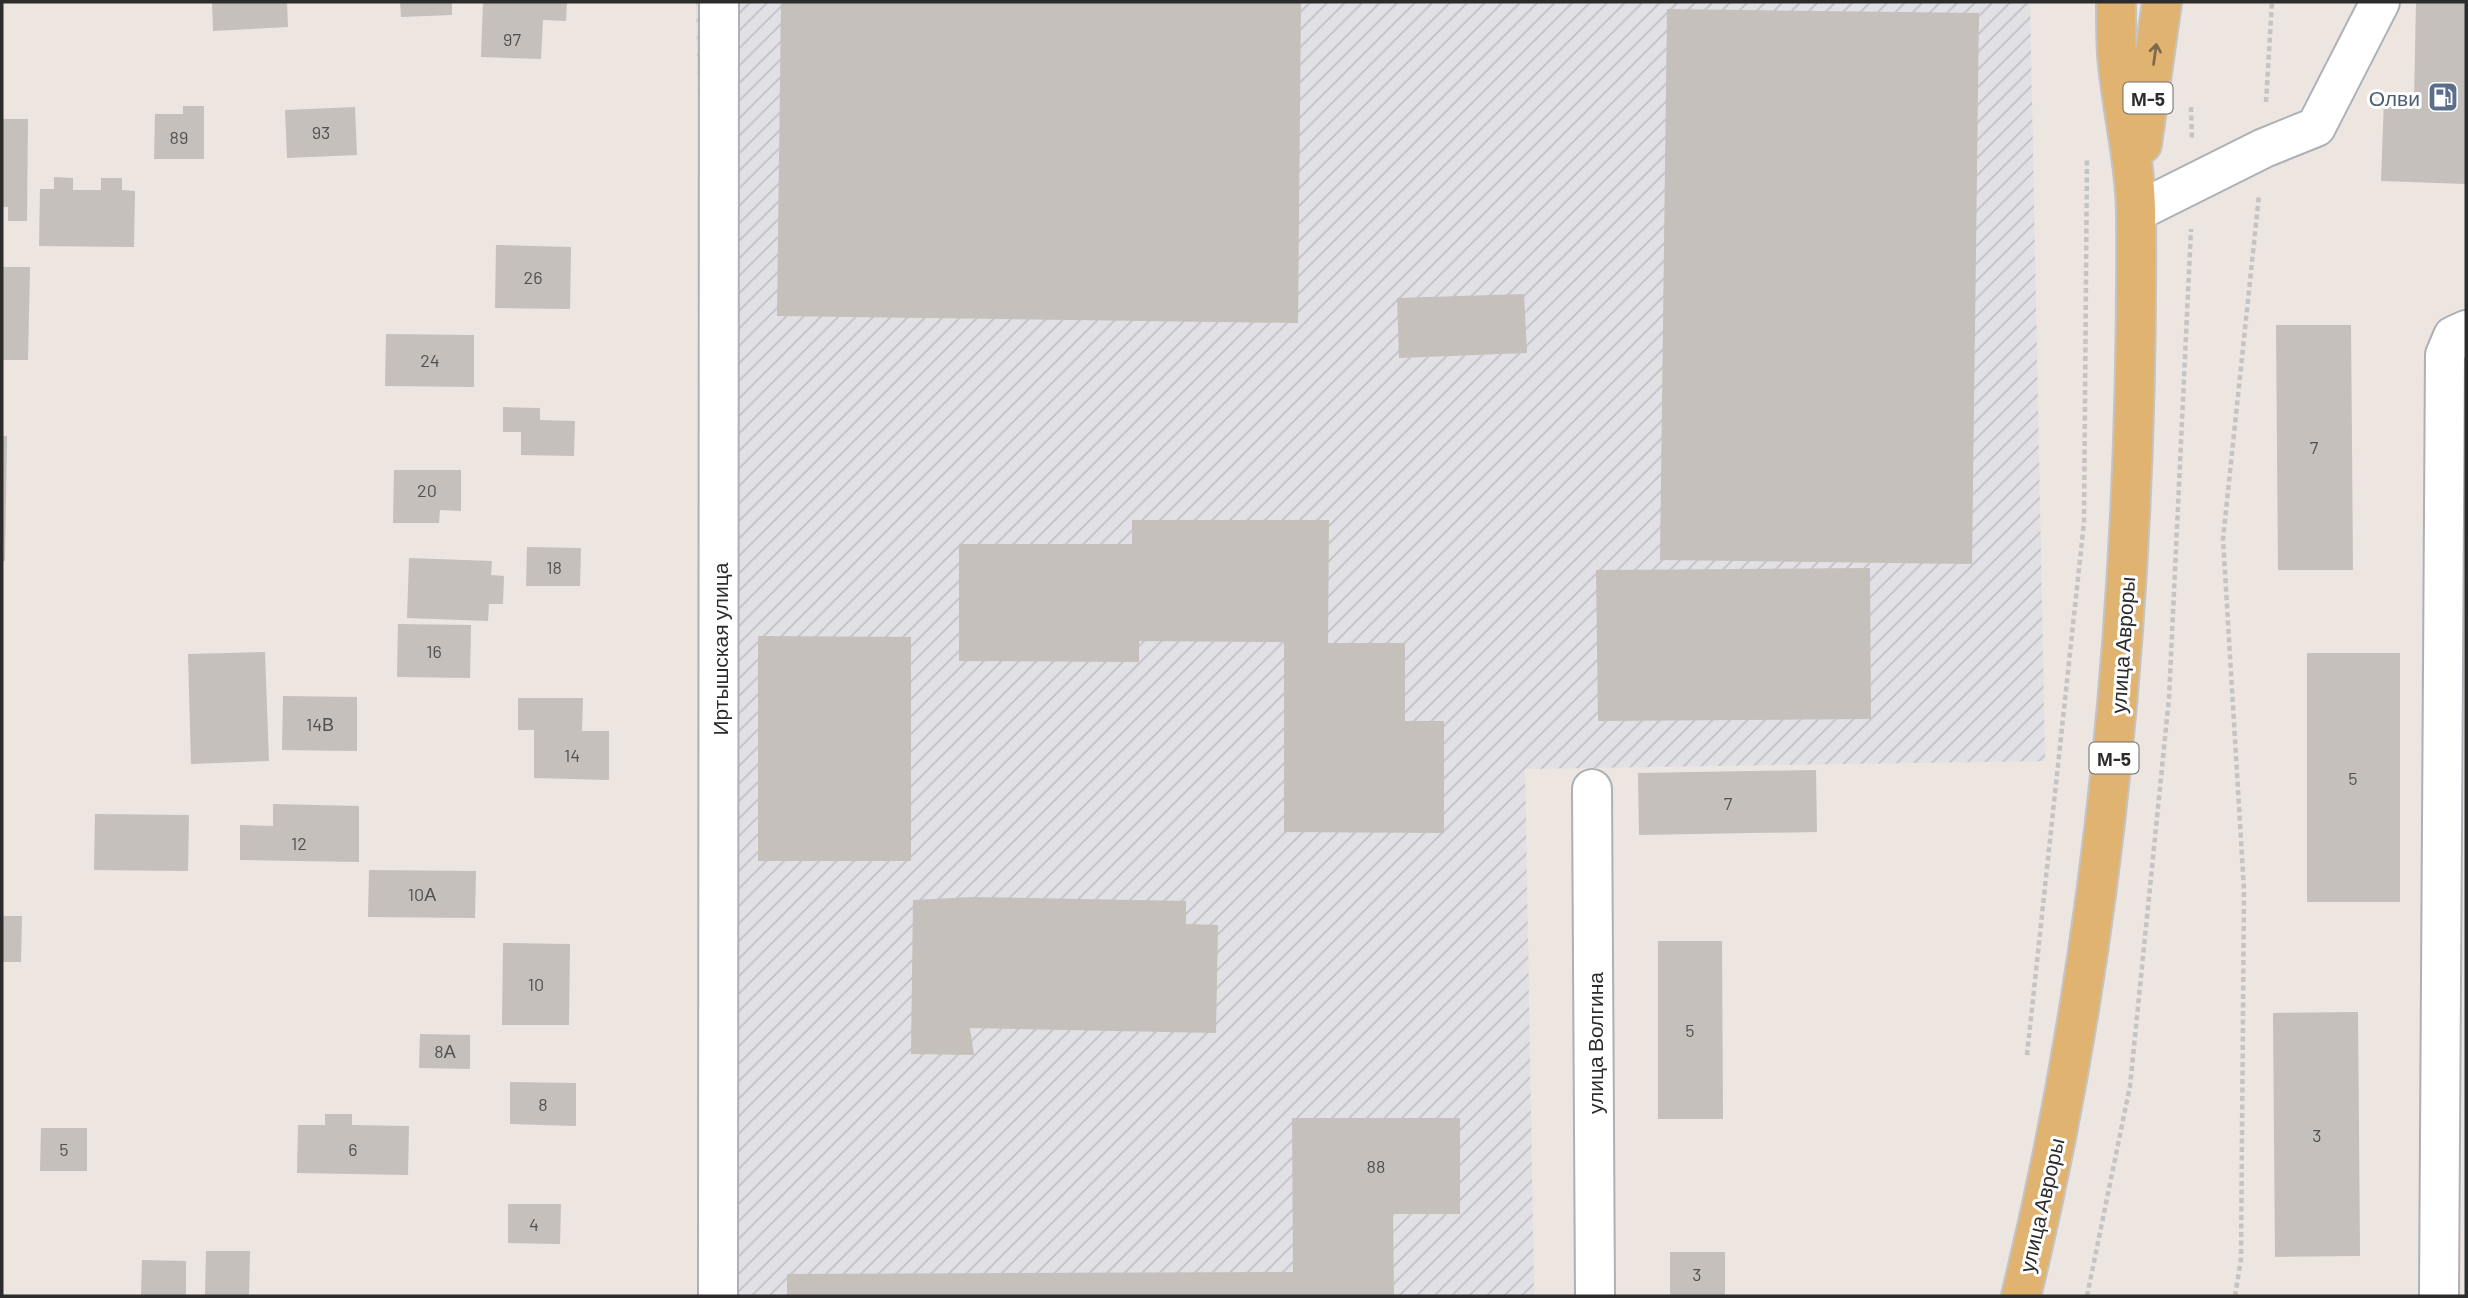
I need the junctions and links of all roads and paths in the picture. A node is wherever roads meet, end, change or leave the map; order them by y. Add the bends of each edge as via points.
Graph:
1 (719, 2) edge
2 (2116, 2) edge
3 (2162, 2) edge
4 (2272, 2) edge
5 (2380, 2) edge
6 (2264, 148) junction
7 (2087, 152) dead end
8 (2135, 203) junction
9 (2466, 330) edge
10 (1592, 789) dead end
11 (2026, 1059) dead end
12 (718, 1296) edge
13 (1595, 1296) edge
14 (2021, 1296) edge
15 (2235, 1296) edge
16 (2439, 1296) edge

1 - 12 street, Иртышская улица
2 - 8 main road, улица Авроры / М-5 via 2117,54
8 -> 3 main road, улица Авроры / М-5
4 - 6 path
5 - 6 street via 2316,127
6 - 8 street
6 - 15 path via 2223,539 2244,890 2241,1259
7 - 11 path via 2084,522
8 - 14 main road, улица Авроры / М-5 via 2132,497 2112,777 2068,1082
9 - 16 street via 2453,336 2445,355
10 - 13 street, улица Волгина

